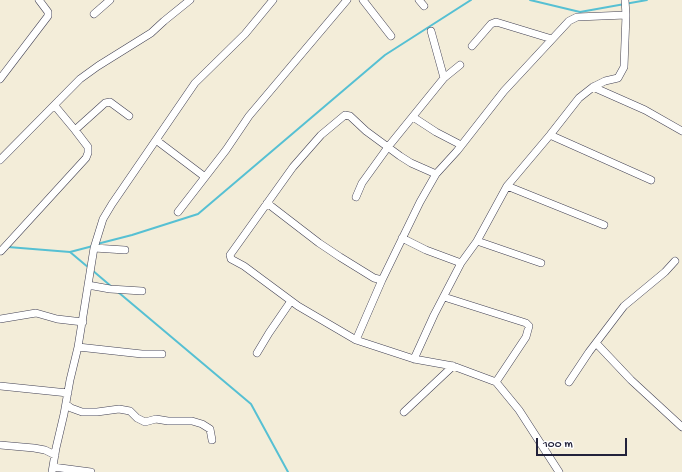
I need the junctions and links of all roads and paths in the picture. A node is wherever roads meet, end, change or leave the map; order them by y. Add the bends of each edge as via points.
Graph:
1 (39, 0) edge
2 (110, 0) edge
3 (190, 0) edge
4 (273, 0) edge
5 (347, 0) edge
6 (363, 0) edge
7 (419, 0) edge
8 (626, 0) edge
9 (424, 6) dead end
10 (94, 14) dead end
11 (626, 15) junction
12 (431, 31) dead end
13 (391, 36) dead end
14 (552, 39) junction
15 (472, 46) dead end
16 (460, 65) dead end
17 (444, 78) junction
18 (0, 79) edge
19 (593, 87) junction
20 (55, 106) junction
21 (129, 116) dead end
22 (413, 117) junction
23 (75, 130) junction
24 (682, 131) edge
25 (550, 135) junction
26 (156, 140) junction
27 (461, 145) junction
28 (388, 147) junction
29 (0, 160) edge
30 (436, 174) junction
31 (205, 177) junction
32 (651, 180) dead end
33 (507, 186) junction
34 (356, 197) dead end
35 (267, 203) junction
36 (178, 212) dead end
37 (604, 225) dead end
38 (402, 238) junction
39 (476, 241) junction
40 (94, 248) junction
41 (125, 250) dead end
42 (1, 251) edge
43 (675, 261) dead end
44 (461, 263) junction
45 (541, 263) dead end
46 (382, 280) junction
47 (88, 286) junction
48 (142, 291) dead end
49 (444, 296) junction
50 (291, 301) junction
51 (0, 319) edge
52 (83, 322) junction
53 (356, 340) junction
54 (596, 343) junction
55 (78, 347) junction
56 (257, 353) dead end
57 (162, 354) dead end
58 (414, 359) junction
59 (453, 366) junction
60 (496, 382) junction
61 (569, 382) dead end
62 (0, 386) edge
63 (68, 393) junction
64 (66, 404) junction
65 (404, 412) dead end
66 (682, 427) edge
67 (212, 440) dead end
68 (0, 445) edge
69 (55, 455) junction
70 (53, 469) edge
71 (91, 472) edge
72 (559, 472) edge

1 - 18 street via 48,16
2 - 10 street
3 - 20 street via 151,32 80,79
4 - 26 street via 245,34 195,82
5 - 31 street via 249,116
6 - 13 street
7 - 9 street
8 - 11 street
11 - 14 street via 573,18
11 - 19 street via 624,67 618,78
12 - 17 street
14 - 15 street via 496,22
14 - 27 street via 504,91
16 - 17 street
17 - 22 street
19 - 24 street via 645,110
19 - 25 street via 579,98
20 - 23 street
20 - 29 street
21 - 23 street via 110,102 105,102
22 - 27 street
22 - 28 street
23 - 42 street via 88,147 86,158
25 - 32 street
25 - 33 street
26 - 31 street
26 - 40 street via 103,219
27 - 30 street
28 - 30 street via 411,163
28 - 34 street via 362,183
28 - 35 street via 350,116 345,115 316,140
30 - 38 street
31 - 36 street
33 - 37 street
33 - 39 street
35 - 46 street via 319,243 374,278
35 - 50 street via 230,255 231,259
38 - 44 street
38 - 46 street
39 - 44 street
39 - 45 street
40 - 41 street
40 - 47 street
43 - 54 street via 624,306
44 - 49 street
46 - 53 street
47 - 48 street
47 - 52 street
49 - 58 street
49 - 60 street via 529,326 526,337
50 - 53 street
50 - 56 street
51 - 52 street via 36,313
52 - 55 street
53 - 58 street
54 - 61 street
54 - 66 street via 631,380
55 - 57 street
55 - 63 street
58 - 59 street
59 - 60 street
59 - 65 street
60 - 72 street via 519,410
62 - 63 street
63 - 64 street
64 - 67 street via 82,412 119,409 130,411 145,422 156,418 192,421 210,429
64 - 69 street
68 - 69 street via 34,448
69 - 70 street
70 - 71 street

